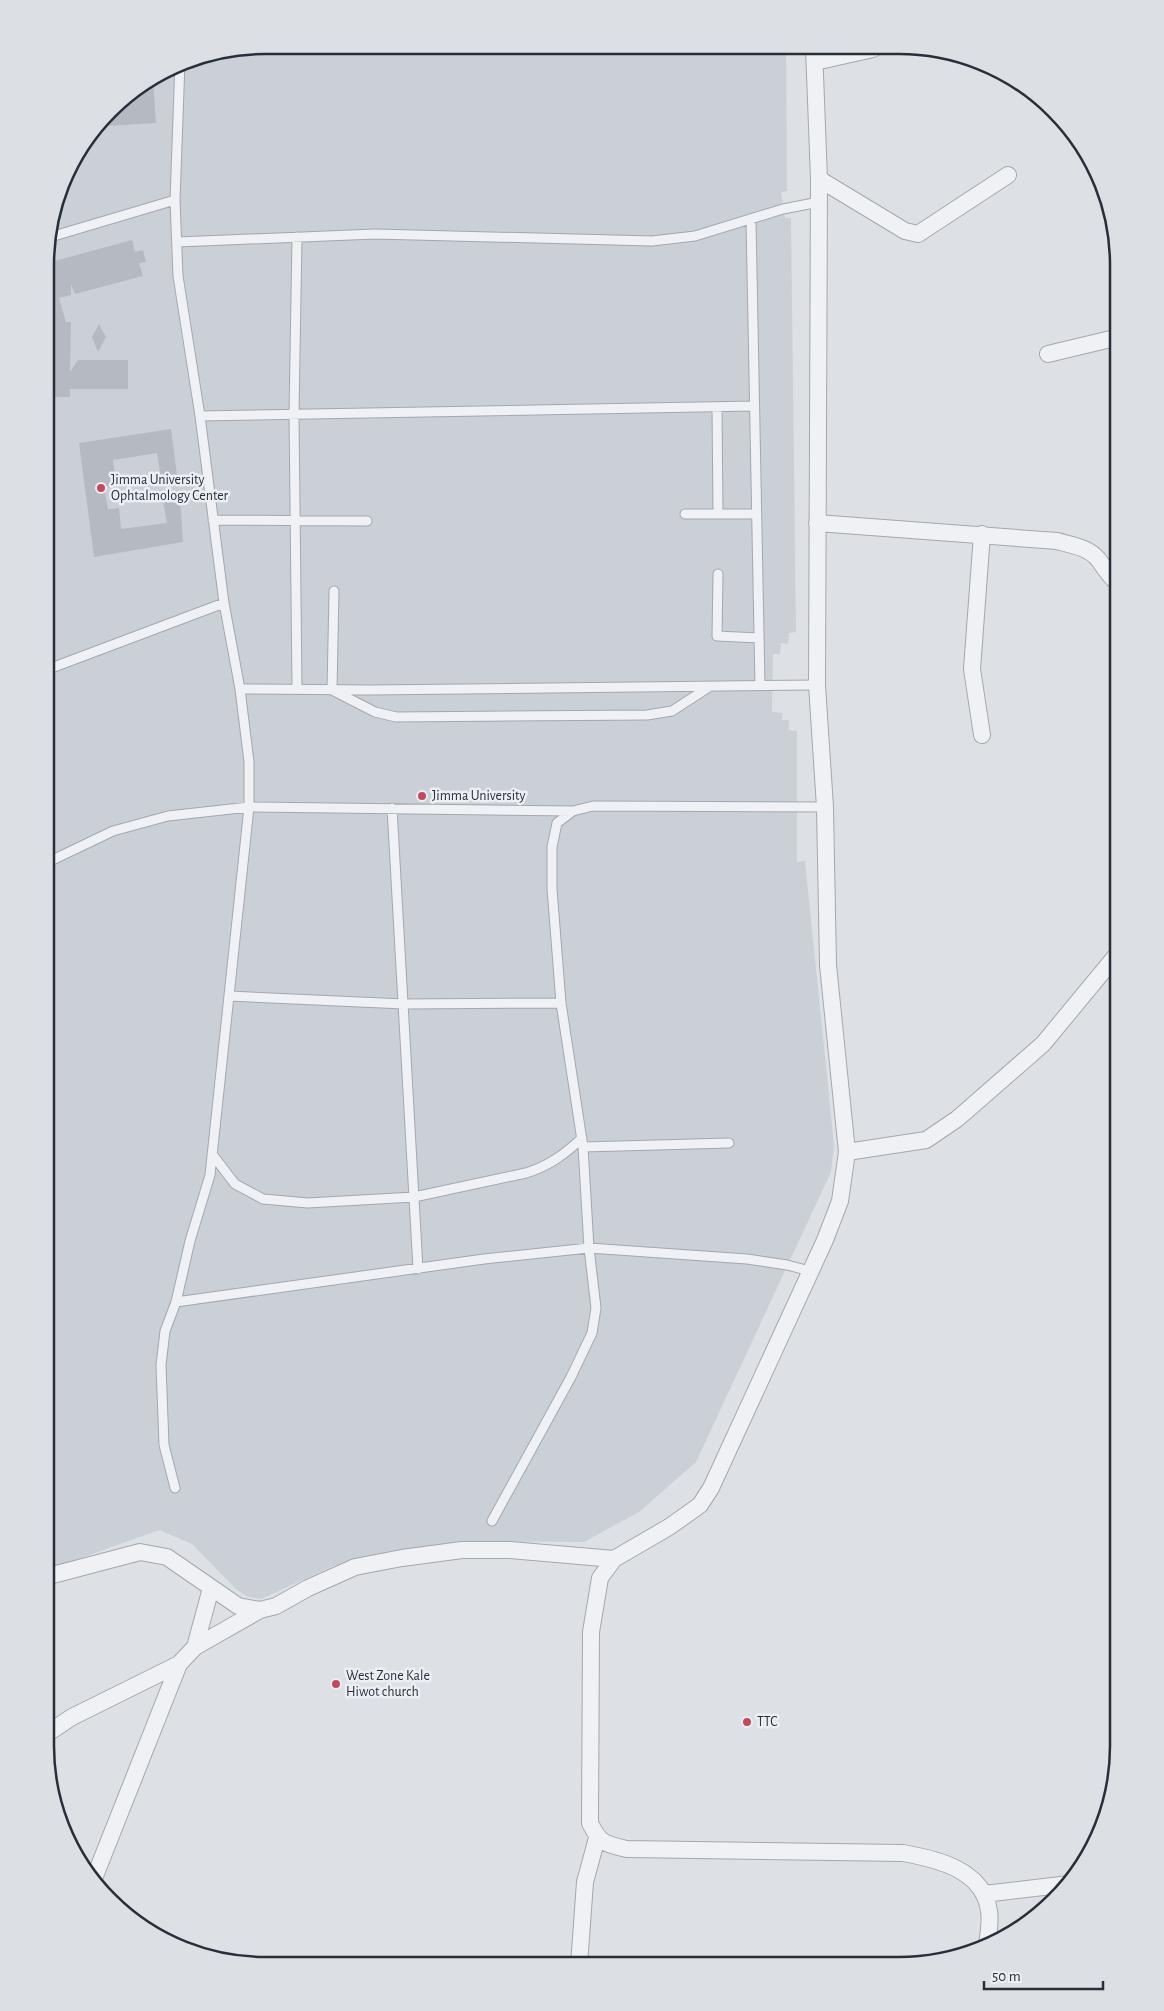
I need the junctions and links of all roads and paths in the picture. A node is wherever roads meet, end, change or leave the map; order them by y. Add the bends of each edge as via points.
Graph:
1 (815, 55) edge
2 (180, 72) edge
3 (1008, 175) dead end
4 (819, 179) junction
5 (175, 200) junction
6 (819, 202) junction
7 (751, 220) junction
8 (56, 235) edge
9 (297, 237) junction
10 (177, 242) junction
11 (1110, 339) edge
12 (1048, 354) dead end
13 (754, 406) junction
14 (717, 407) junction
15 (294, 414) junction
16 (200, 416) junction
17 (685, 514) dead end
18 (718, 514) junction
19 (756, 514) junction
20 (213, 520) junction
21 (295, 520) junction
22 (367, 521) dead end
23 (817, 523) junction
24 (982, 534) junction
25 (718, 574) dead end
26 (1110, 577) edge
27 (334, 591) dead end
28 (224, 603) junction
29 (759, 638) junction
30 (54, 667) edge
31 (818, 685) junction
32 (709, 686) junction
33 (760, 686) junction
34 (297, 688) junction
35 (240, 689) junction
36 (332, 690) junction
37 (982, 734) dead end
38 (249, 807) junction
39 (824, 807) junction
40 (392, 808) junction
41 (573, 811) junction
42 (54, 858) edge
43 (1110, 963) edge
44 (229, 996) junction
45 (561, 1003) junction
46 (404, 1004) junction
47 (582, 1142) junction
48 (729, 1143) dead end
49 (847, 1152) junction
50 (212, 1154) junction
51 (414, 1197) junction
52 (589, 1248) junction
53 (418, 1269) junction
54 (810, 1271) junction
55 (176, 1302) junction
56 (175, 1488) dead end
57 (492, 1521) dead end
58 (614, 1559) junction
59 (54, 1575) edge
60 (211, 1588) junction
61 (260, 1610) junction
62 (195, 1647) junction
63 (179, 1664) junction
64 (54, 1729) edge
65 (597, 1838) junction
66 (96, 1873) edge
67 (1058, 1885) edge
68 (984, 1894) junction
69 (988, 1937) edge
70 (579, 1957) edge

1 - 4 street
2 - 5 lane
3 - 4 street via 918,234 904,231
4 - 6 street
5 - 8 lane
5 - 10 lane
6 - 7 lane
6 - 23 street
7 - 9 lane via 695,236 652,241 374,234
7 - 13 lane
9 - 10 lane
9 - 15 lane
10 - 16 lane via 178,276
11 - 12 street
13 - 14 lane
13 - 19 lane
14 - 15 lane
14 - 18 lane
15 - 16 lane
15 - 21 lane
16 - 20 lane
17 - 18 lane
18 - 19 lane
19 - 29 lane
20 - 21 lane
20 - 28 lane
21 - 22 lane
21 - 34 lane
23 - 24 street
23 - 31 street
24 - 26 street via 1057,541 1085,549 1097,558
24 - 37 street via 972,669
25 - 29 lane via 717,636
27 - 36 lane
28 - 30 lane
28 - 35 lane
29 - 33 lane
31 - 33 lane
31 - 39 street
32 - 33 lane
32 - 36 lane
32 - 36 lane via 672,711 637,716 396,717 376,712
34 - 35 lane
34 - 36 lane
35 - 38 lane via 249,762
38 - 40 lane
38 - 42 lane via 168,816 113,831
38 - 44 lane
39 - 41 lane via 593,806
39 - 49 street via 828,965
40 - 41 lane
40 - 46 lane
41 - 45 lane via 557,823 552,847
43 - 49 street via 1043,1044 957,1119 926,1140
44 - 46 lane
44 - 50 lane
45 - 46 lane
45 - 47 lane
46 - 51 lane
47 - 48 lane
47 - 51 lane via 542,1168
47 - 52 lane
49 - 54 street via 840,1201
50 - 51 lane via 236,1184 263,1199 308,1204
50 - 55 lane via 210,1175
51 - 53 lane
52 - 53 lane
52 - 54 lane via 747,1260
52 - 57 lane via 596,1308 592,1333 548,1422
53 - 55 lane
54 - 58 street via 700,1505
55 - 56 lane via 165,1331 161,1365 164,1444
58 - 61 street via 510,1550 462,1550 402,1558 355,1568 276,1606
58 - 65 street via 600,1578 591,1632 590,1823
59 - 60 street via 140,1552 167,1556
60 - 61 street via 238,1606
60 - 62 street
61 - 62 street
62 - 63 street
63 - 64 street
63 - 66 street
65 - 68 street via 605,1844 627,1849 903,1853 932,1858 954,1868 974,1880
65 - 70 street via 585,1882
67 - 68 street
68 - 69 street via 989,1911

